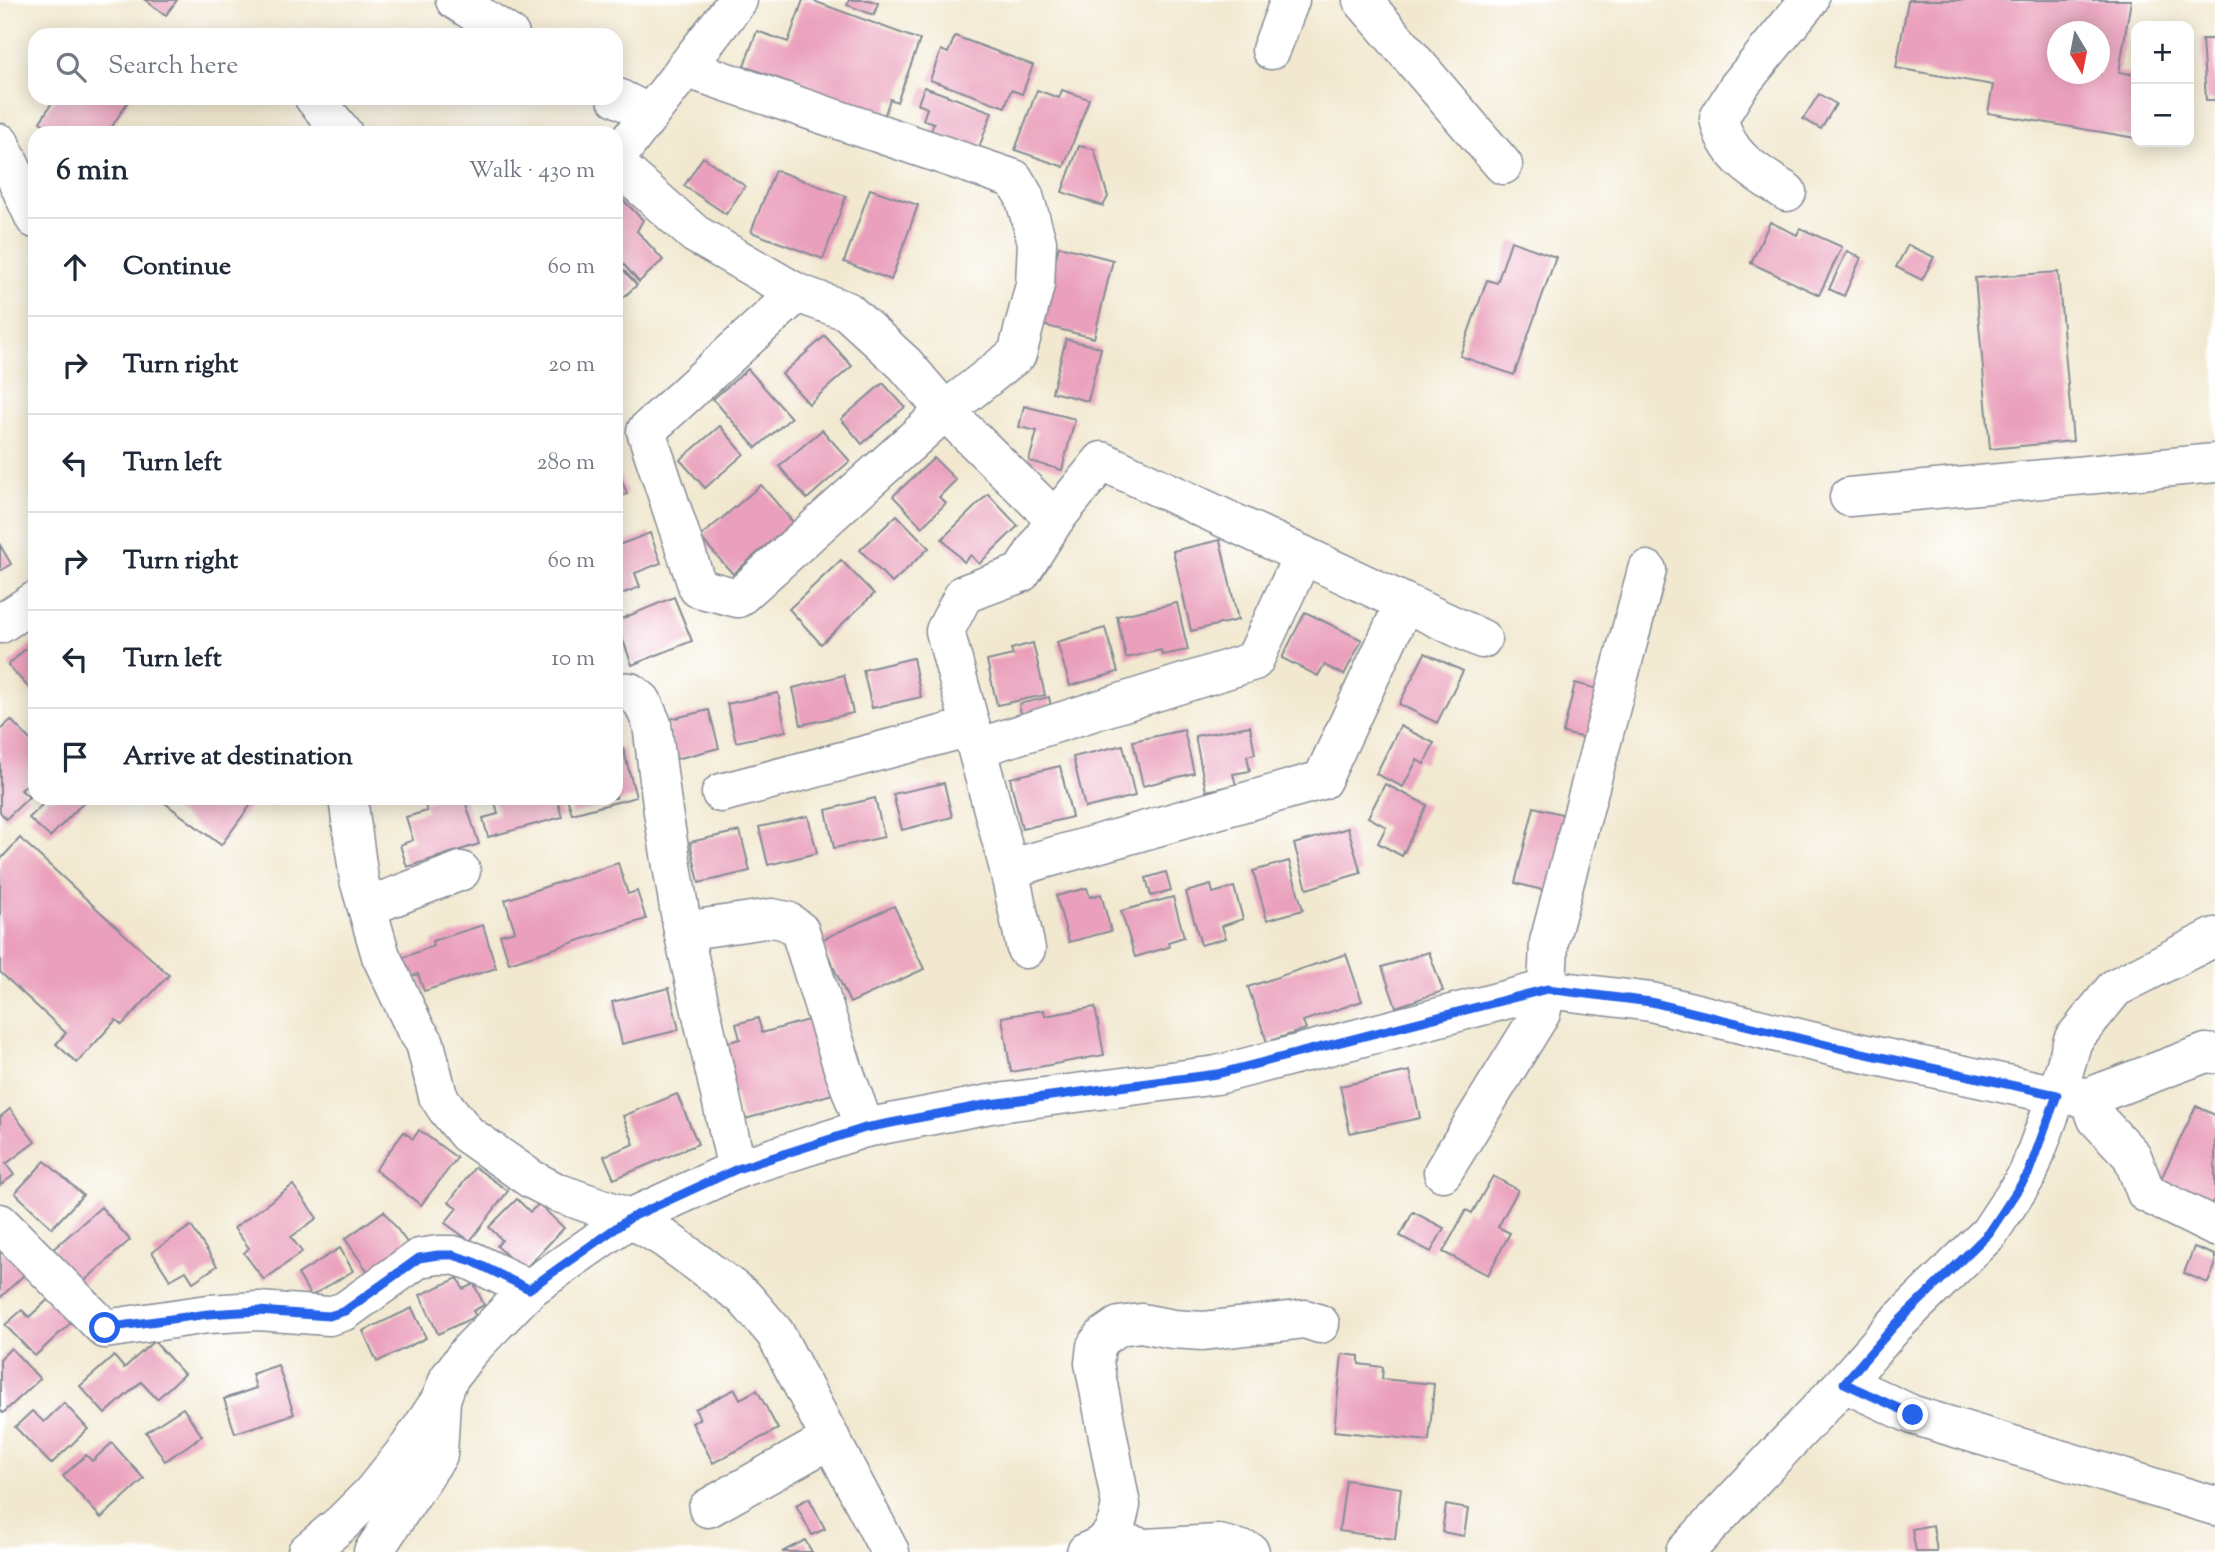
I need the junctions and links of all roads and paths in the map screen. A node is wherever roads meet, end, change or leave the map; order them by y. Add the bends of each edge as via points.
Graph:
1 (455, 0) edge
2 (738, 0) edge
3 (1290, 0) edge
4 (1362, 0) edge
5 (1809, 0) edge
6 (499, 28) edge
7 (1271, 50) dead end
8 (685, 68) junction
9 (623, 100) edge
10 (320, 105) edge
11 (650, 114) junction
12 (337, 126) edge
13 (0, 144) edge
14 (623, 149) edge
15 (1503, 165) dead end
16 (623, 170) edge
17 (1787, 192) dead end
18 (28, 204) edge
19 (797, 293) junction
20 (945, 411) junction
21 (2215, 463) edge
22 (1849, 497) dead end
23 (1055, 519) junction
24 (1303, 555) junction
25 (1647, 570) dead end
26 (1404, 604) junction
27 (28, 606) edge
28 (0, 624) edge
29 (1482, 639) dead end
30 (623, 692) edge
31 (974, 737) junction
32 (722, 793) dead end
33 (349, 805) edge
34 (1009, 869) junction
35 (461, 871) dead end
36 (367, 907) junction
37 (683, 931) junction
38 (2215, 937) edge
39 (1026, 948) dead end
40 (1547, 989) junction
41 (2215, 1054) edge
42 (2073, 1096) junction
43 (865, 1128) junction
44 (737, 1169) junction
45 (1443, 1172) dead end
46 (630, 1218) junction
47 (0, 1223) edge
48 (2215, 1227) edge
49 (529, 1289) junction
50 (1320, 1324) dead end
51 (1844, 1383) junction
52 (441, 1399) junction
53 (831, 1439) junction
54 (2215, 1506) edge
55 (708, 1508) dead end
56 (1121, 1548) edge
57 (307, 1552) edge
58 (373, 1552) edge
59 (890, 1552) edge
60 (1250, 1552) edge
61 (1685, 1552) edge

1 - 6 street
2 - 8 street
3 - 7 street
4 - 15 street
5 - 17 street via 1738,87 1719,118 1721,133 1742,163
8 - 11 street
8 - 20 street via 1014,180 1024,196 1037,242 1035,285 1017,354
9 - 11 street
10 - 12 street
11 - 14 street
13 - 18 street
16 - 19 street via 695,234
19 - 20 street via 847,311 905,364
19 - 20 street via 646,431 698,588 738,598
20 - 23 street
21 - 22 street
23 - 24 street via 1102,461
23 - 31 street via 1021,573 964,594 945,631
24 - 26 street
24 - 31 street via 1254,661
25 - 40 street via 1549,942
26 - 29 street
26 - 34 street via 1322,780
27 - 28 street
30 - 37 street via 642,701 652,724
31 - 32 street
31 - 34 street
33 - 36 street
34 - 39 street
35 - 36 street
36 - 46 street via 382,956 425,1043 438,1096 452,1116 474,1139 531,1180
37 - 43 street via 772,918 800,930
37 - 44 street
38 - 42 street via 2115,988 2073,1040
40 - 42 street via 1651,1002 1839,1048
40 - 43 street via 1217,1074 990,1104
40 - 45 street via 1541,1013
41 - 42 street via 2206,1053
42 - 48 street via 2132,1156 2146,1193
42 - 51 street via 1989,1233 1895,1325
43 - 44 street
44 - 46 street
46 - 49 street
46 - 53 street via 744,1297 775,1333
47 - 49 street via 105,1328 258,1311 329,1316 345,1311 419,1258 438,1255 472,1261
49 - 52 street via 469,1351 449,1378
50 - 56 street via 1305,1319 1203,1331 1141,1323 1119,1326 1103,1337 1096,1346 1094,1363 1121,1505 1117,1527
51 - 54 street via 1913,1415
51 - 61 street
52 - 57 street via 372,1493
52 - 58 street via 438,1455
53 - 55 street
53 - 59 street
56 - 60 street via 1219,1544

